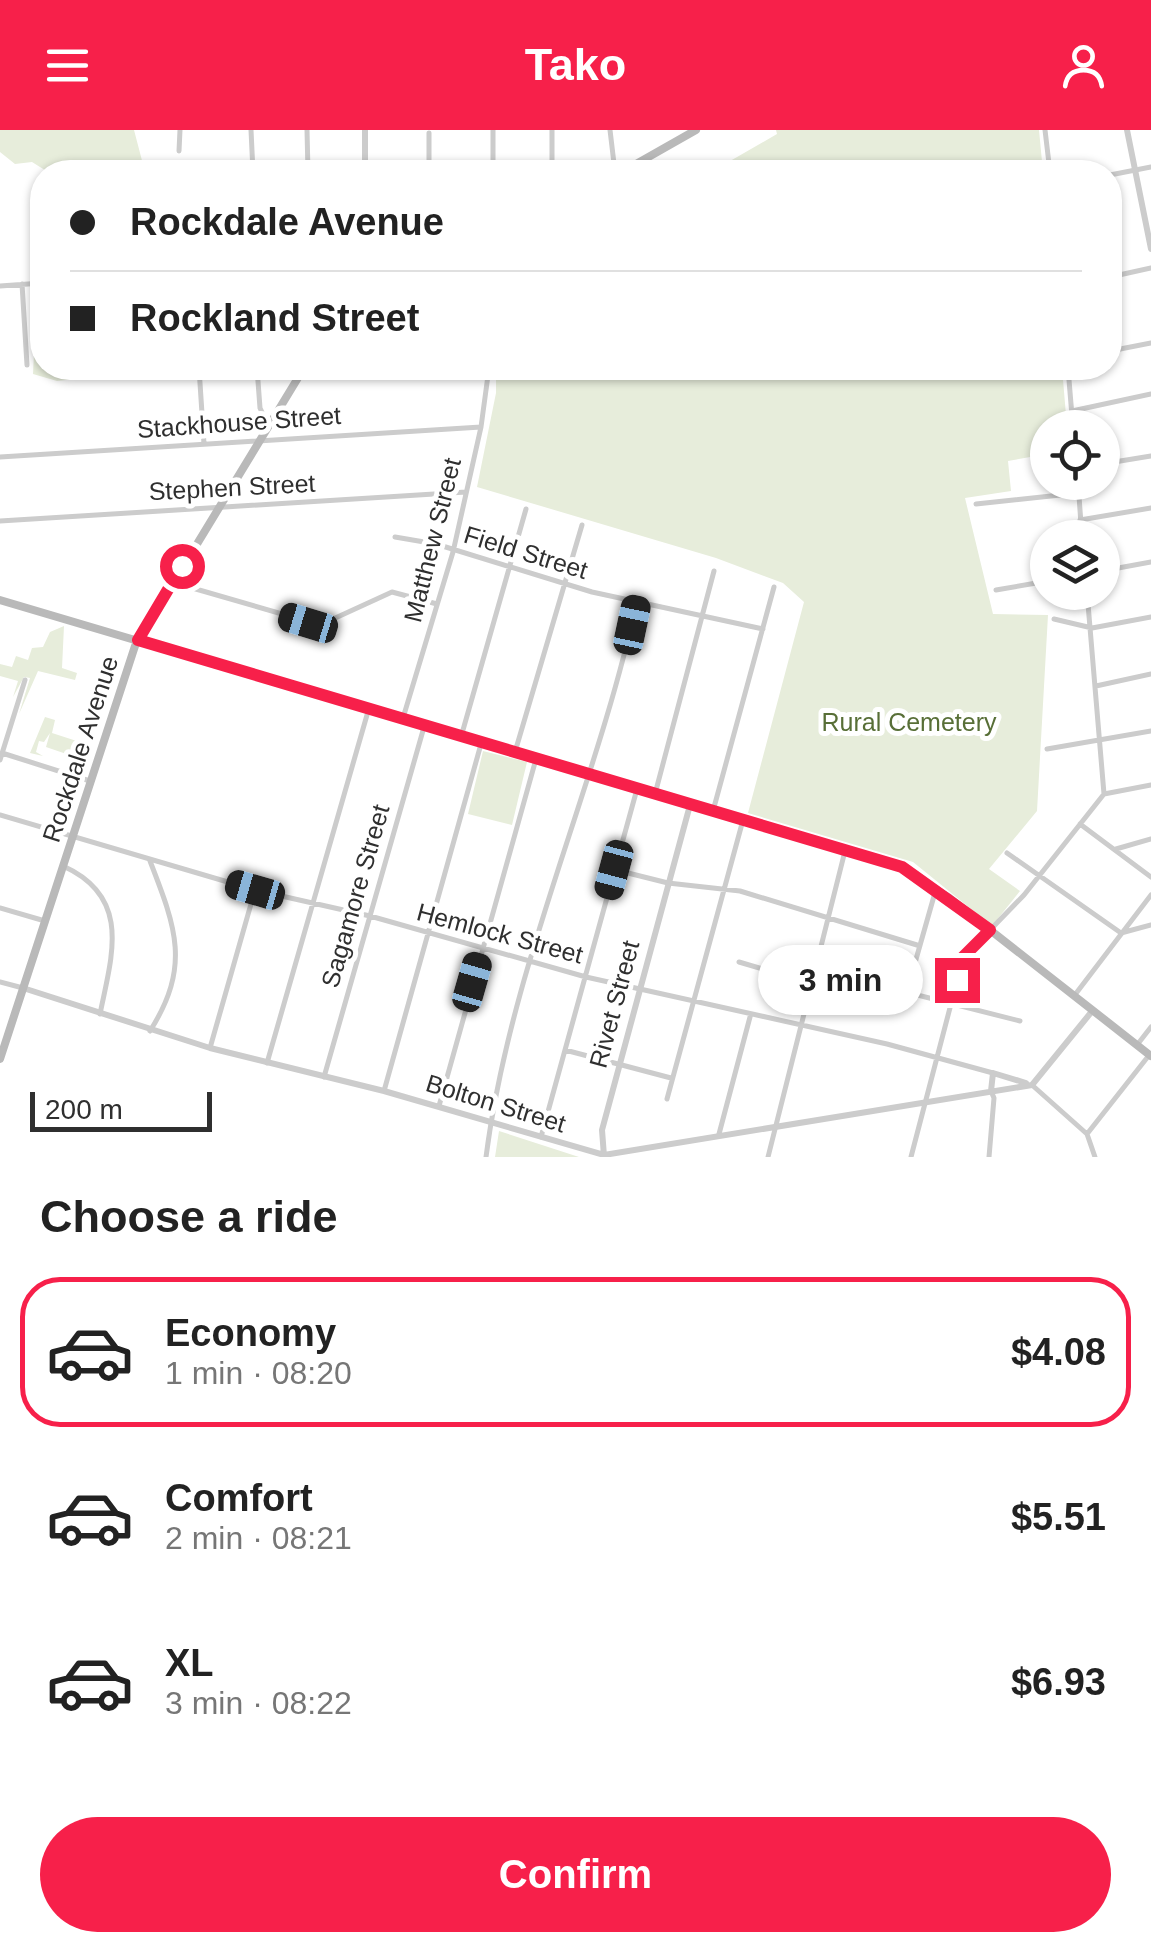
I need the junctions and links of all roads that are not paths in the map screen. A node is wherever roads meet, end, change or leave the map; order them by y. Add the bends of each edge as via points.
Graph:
1 (180, 130) edge
2 (251, 130) edge
3 (307, 130) edge
4 (366, 130) edge
5 (493, 130) edge
6 (552, 130) edge
7 (610, 130) edge
8 (696, 130) edge
9 (1046, 130) edge
10 (1127, 130) edge
11 (429, 133) dead end
12 (677, 134) edge
13 (179, 151) dead end
14 (252, 160) edge
15 (308, 160) edge
16 (365, 160) edge
17 (429, 160) edge
18 (493, 160) edge
19 (552, 160) edge
20 (616, 160) edge
21 (637, 160) edge
22 (1049, 160) edge
23 (1151, 167) edge
24 (1135, 170) junction
25 (1122, 173) edge
26 (1151, 249) edge
27 (1151, 268) edge
28 (1122, 274) edge
29 (22, 284) junction
30 (30, 284) edge
31 (0, 286) edge
32 (1151, 342) edge
33 (1122, 348) edge
34 (27, 364) dead end
35 (199, 380) edge
36 (258, 380) edge
37 (297, 380) edge
38 (487, 380) edge
39 (1069, 380) edge
40 (1151, 394) edge
41 (1072, 410) joint
42 (268, 425) junction
43 (481, 427) junction
44 (258, 440) junction
45 (204, 444) junction
46 (1151, 456) edge
47 (0, 457) edge
48 (1120, 461) edge
49 (466, 492) junction
50 (1030, 498) edge
51 (1079, 500) edge
52 (976, 504) dead end
53 (218, 507) junction
54 (1151, 508) edge
55 (526, 509) dead end
56 (1080, 520) joint
57 (0, 521) edge
58 (582, 524) dead end
59 (395, 537) dead end
60 (453, 552) junction
61 (1151, 562) edge
62 (508, 568) junction
63 (1120, 568) edge
64 (714, 571) dead end
65 (172, 582) junction
66 (1030, 583) edge
67 (563, 585) junction
68 (774, 587) dead end
69 (996, 590) dead end
70 (0, 600) edge
71 (637, 601) junction
72 (437, 604) junction
73 (1090, 610) edge
74 (703, 613) junction
75 (1151, 617) edge
76 (1054, 619) dead end
77 (1092, 628) junction
78 (763, 629) junction
79 (138, 640) junction
80 (1151, 674) edge
81 (25, 680) dead end
82 (1096, 686) junction
83 (369, 708) junction
84 (402, 719) junction
85 (424, 726) junction
86 (1151, 731) edge
87 (460, 738) junction
88 (1102, 741) junction
89 (481, 744) junction
90 (1047, 749) dead end
91 (515, 753) junction
92 (1, 756) edge
93 (536, 759) junction
94 (590, 774) junction
95 (91, 781) junction
96 (1151, 785) edge
97 (638, 790) junction
98 (654, 794) junction
99 (1104, 794) junction
100 (690, 804) junction
101 (712, 811) junction
102 (0, 814) edge
103 (743, 820) junction
104 (1080, 824) junction
105 (73, 837) junction
106 (1151, 839) edge
107 (1116, 849) junction
108 (845, 851) junction
109 (1007, 853) dead end
110 (150, 861) junction
111 (63, 866) junction
112 (614, 870) junction
113 (1151, 877) edge
114 (1038, 878) junction
115 (668, 883) junction
116 (936, 888) junction
117 (255, 890) junction
118 (725, 892) junction
119 (1151, 895) edge
120 (313, 903) junction
121 (0, 908) edge
122 (370, 916) junction
123 (827, 918) junction
124 (45, 921) junction
125 (1151, 926) edge
126 (990, 930) junction
127 (1121, 933) junction
128 (426, 934) junction
129 (918, 944) junction
130 (482, 949) junction
131 (531, 962) junction
132 (739, 962) dead end
133 (586, 977) junction
134 (0, 982) edge
135 (811, 982) junction
136 (23, 988) junction
137 (637, 990) junction
138 (907, 991) junction
139 (1074, 996) junction
140 (952, 1002) junction
141 (692, 1004) junction
142 (1093, 1010) junction
143 (100, 1014) junction
144 (750, 1017) junction
145 (1020, 1021) dead end
146 (800, 1026) junction
147 (1151, 1027) edge
148 (150, 1031) junction
149 (1137, 1045) junction
150 (210, 1048) junction
151 (566, 1050) junction
152 (1, 1055) edge
153 (1150, 1055) edge
154 (937, 1060) junction
155 (268, 1063) junction
156 (618, 1064) junction
157 (993, 1073) junction
158 (324, 1076) junction
159 (671, 1078) junction
160 (1032, 1086) junction
161 (384, 1091) junction
162 (991, 1091) junction
163 (667, 1099) dead end
164 (924, 1102) junction
165 (439, 1106) junction
166 (491, 1122) junction
167 (774, 1126) junction
168 (718, 1134) junction
169 (1087, 1134) junction
170 (541, 1137) junction
171 (604, 1156) edge
172 (486, 1157) edge
173 (768, 1157) edge
174 (911, 1157) edge
175 (988, 1157) edge
176 (1095, 1157) edge

1 - 13 street
2 - 14 street
3 - 15 street
4 - 16 street
5 - 18 street
6 - 19 street
7 - 20 street
8 - 12 main road
9 - 22 street
10 - 24 street
11 - 17 street
12 - 21 main road
23 - 24 street
24 - 25 street
24 - 26 street
27 - 28 street
29 - 30 street
29 - 31 street
29 - 34 street
32 - 33 street
35 - 45 street
36 - 42 street
37 - 42 main road, Rockdale Avenue
38 - 43 street, Matthew Street
39 - 41 street
40 - 41 street
42 - 44 main road, Rockdale Avenue
43 - 44 street, Stackhouse Street
43 - 49 street, Matthew Street
44 - 45 street, Stackhouse Street
44 - 53 main road, Rockdale Avenue
45 - 47 street, Stackhouse Street
46 - 48 street
49 - 53 street, Stephen Street
49 - 60 street, Matthew Street
50 - 52 street
51 - 56 street
53 - 57 street, Stephen Street
53 - 65 main road, Rockdale Avenue
54 - 56 street
55 - 62 street
58 - 67 street
59 - 60 street, Field Street
60 - 62 street, Field Street
60 - 72 street, Matthew Street
61 - 63 street
62 - 67 street, Field Street
62 - 87 street
64 - 74 street
65 - 72 street via 320,625 392,592
65 - 79 main road, Rockdale Avenue
66 - 69 street
67 - 71 street, Field Street
67 - 91 street
68 - 78 street
70 - 79 main road
71 - 74 street, Field Street
71 - 94 street
72 - 84 street, Matthew Street
73 - 77 street
74 - 78 street, Field Street
74 - 98 street
75 - 77 street
76 - 77 street
77 - 82 street
78 - 101 street
79 - 83 main road
79 - 95 main road, Rockdale Avenue
80 - 82 street
81 - 92 street
82 - 88 street
83 - 84 main road
83 - 120 street
84 - 85 main road
85 - 87 main road
85 - 122 street, Sagamore Street
86 - 88 street
87 - 89 main road
88 - 90 street
88 - 99 street
89 - 91 main road
89 - 128 street
91 - 93 main road
92 - 95 street
93 - 94 main road
93 - 130 street
94 - 97 main road
94 - 131 street
95 - 105 main road, Rockdale Avenue
96 - 99 street
97 - 98 main road
97 - 112 street
98 - 100 main road
99 - 104 street
100 - 101 main road
100 - 115 street, Rivet Street
101 - 103 main road
102 - 105 street, Hemlock Street
103 - 108 main road
103 - 118 street
104 - 107 street
104 - 114 street
105 - 110 street, Hemlock Street
105 - 111 main road, Rockdale Avenue
106 - 107 street
107 - 113 street
108 - 116 main road via 902,867
108 - 123 street
109 - 114 street
110 - 117 street, Hemlock Street
110 - 148 street via 177,958 172,993
111 - 124 main road, Rockdale Avenue
111 - 143 street via 95,888 112,922 114,948
112 - 115 street
112 - 133 street
114 - 126 street
114 - 127 street
115 - 118 street
115 - 137 street, Rivet Street
116 - 126 main road
116 - 129 street
117 - 120 street, Hemlock Street
117 - 150 street
118 - 123 street
118 - 141 street
119 - 127 street
120 - 122 street, Hemlock Street
120 - 155 street
121 - 124 street
122 - 128 street, Hemlock Street
122 - 158 street, Sagamore Street
123 - 129 street
123 - 135 street
124 - 136 main road, Rockdale Avenue
125 - 127 street
126 - 139 main road
126 - 140 street via 962,958
127 - 139 street
128 - 130 street, Hemlock Street
128 - 161 street
129 - 138 street
130 - 131 street, Hemlock Street
130 - 165 street
131 - 133 street, Hemlock Street
131 - 166 street
132 - 135 street
133 - 137 street, Hemlock Street
133 - 151 street
134 - 136 street, Bolton Street
135 - 138 street via 838,991
135 - 146 street
136 - 143 street, Bolton Street
136 - 152 main road, Rockdale Avenue
137 - 141 street, Hemlock Street
137 - 156 street, Rivet Street
138 - 140 street
139 - 142 main road
140 - 145 street
140 - 154 street
141 - 144 street, Hemlock Street
141 - 159 street
142 - 149 main road
142 - 160 street
143 - 148 street, Bolton Street
144 - 146 street, Hemlock Street
144 - 168 street
146 - 154 street, Hemlock Street
146 - 167 street
147 - 149 street
148 - 150 street, Bolton Street
149 - 153 main road
150 - 155 street, Bolton Street
151 - 156 street
151 - 170 street
153 - 169 street
154 - 157 street, Hemlock Street
154 - 164 street
155 - 158 street, Bolton Street
156 - 159 street
156 - 171 street, Rivet Street via 602,1130
157 - 160 street
157 - 162 street
158 - 161 street, Bolton Street
159 - 163 street
160 - 162 street, Bolton Street
160 - 169 street
161 - 165 street, Bolton Street
162 - 164 street, Bolton Street
162 - 175 street
164 - 167 street, Bolton Street
164 - 174 street
165 - 166 street, Bolton Street
166 - 170 street, Bolton Street
166 - 172 street
167 - 168 street, Bolton Street
167 - 173 street
168 - 171 street, Bolton Street
169 - 176 street
170 - 171 street, Bolton Street

